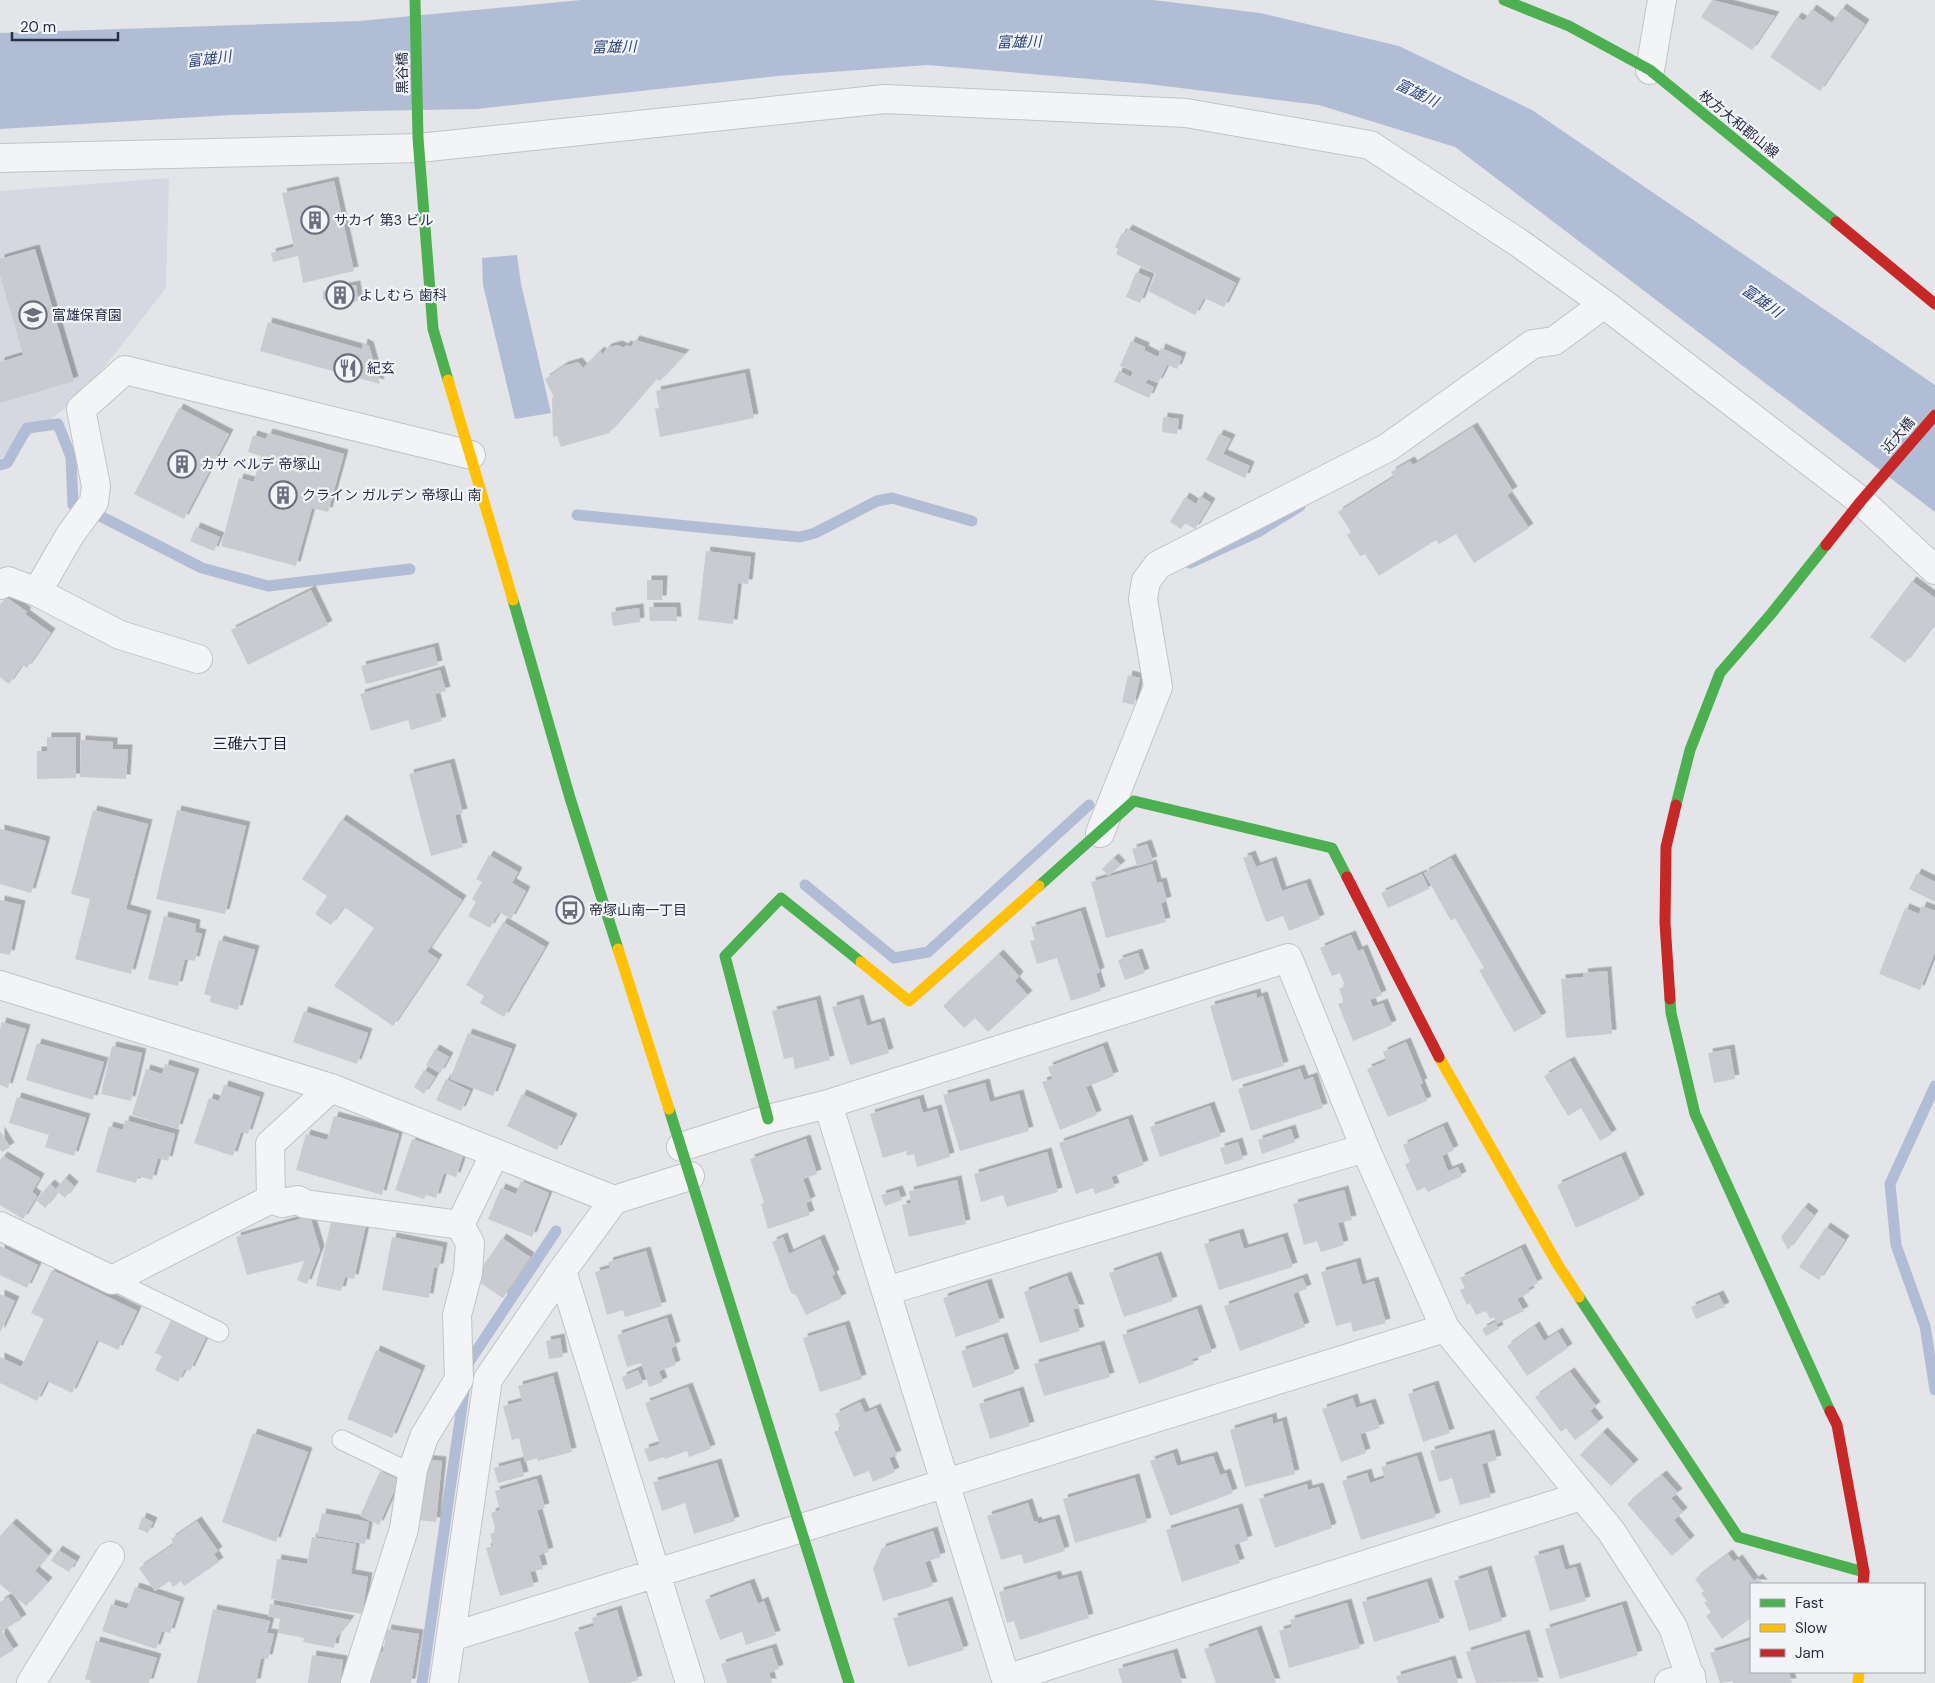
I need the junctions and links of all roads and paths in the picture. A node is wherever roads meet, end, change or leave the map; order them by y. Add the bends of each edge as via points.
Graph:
1 (1504, 0) edge
2 (1662, 0) edge
3 (415, 4) edge
4 (1650, 70) junction
5 (419, 143) junction
6 (0, 158) edge
7 (1604, 304) junction
8 (1935, 304) edge
9 (1935, 415) edge
10 (471, 455) junction
11 (1861, 501) junction
12 (1935, 570) edge
13 (0, 585) edge
14 (37, 592) junction
15 (198, 659) dead end
16 (1100, 833) junction
17 (0, 985) edge
18 (331, 1088) junction
19 (828, 1104) junction
20 (768, 1119) junction
21 (681, 1147) junction
22 (1365, 1148) junction
23 (495, 1153) junction
24 (690, 1176) junction
25 (271, 1199) junction
26 (614, 1200) junction
27 (460, 1225) junction
28 (0, 1226) edge
29 (562, 1271) junction
30 (112, 1280) junction
31 (886, 1290) junction
32 (1445, 1328) junction
33 (219, 1332) dead end
34 (459, 1379) junction
35 (488, 1379) junction
36 (342, 1440) dead end
37 (413, 1469) junction
38 (945, 1483) junction
39 (1581, 1496) junction
40 (801, 1528) junction
41 (110, 1556) dead end
42 (656, 1573) junction
43 (1864, 1578) edge
44 (451, 1637) junction
45 (1007, 1681) edge
46 (1684, 1681) edge
47 (32, 1683) edge
48 (355, 1683) edge
49 (444, 1683) edge
50 (690, 1683) edge
51 (848, 1683) edge

1 - 4 street, 枚方大和郡山線 via 1569,26
2 - 4 street
3 - 5 street, 黒谷橋
4 - 8 street, 枚方大和郡山線
5 - 6 street
5 - 7 street via 884,99 1186,113 1370,145 1519,243
5 - 10 street, 黒谷橋 via 433,329
7 - 11 street
7 - 16 street via 1554,341 1533,344 1387,448 1158,565 1146,581 1143,599 1158,687
9 - 11 street, 近大橋
10 - 14 street via 125,370 81,409 96,486 94,502 70,535
10 - 21 street, 黒谷橋 via 570,798
11 - 12 street
11 - 43 street, 近大橋 via 1720,674 1690,750 1666,847 1665,922 1671,1013 1695,1114 1837,1425
13 - 14 street via 8,581
14 - 15 street via 120,635
16 - 20 street via 909,1001 781,898 725,956
16 - 43 street via 1134,801 1332,848 1447,1072 1558,1265 1738,1537
17 - 18 street
18 - 23 street
18 - 25 street via 270,1144
19 - 20 street
19 - 22 street via 1288,958
19 - 31 street
20 - 21 street
21 - 24 street, 黒谷橋
22 - 31 street
22 - 32 street
23 - 26 street
23 - 27 street
24 - 26 street
24 - 40 street, 黒谷橋
25 - 27 street via 282,1204 298,1200 305,1204
25 - 30 street
26 - 29 street
27 - 34 street via 470,1243 468,1273 457,1315
28 - 30 street
29 - 35 street
29 - 42 street
30 - 33 lane
31 - 38 street
32 - 38 street
32 - 39 street
34 - 35 street
34 - 37 street via 424,1437
35 - 44 street
36 - 37 lane via 400,1468
37 - 48 street via 404,1530
38 - 40 street
38 - 45 street
39 - 45 street
39 - 46 street via 1610,1532 1673,1627
40 - 42 street
40 - 51 street, 黒谷橋
41 - 47 street
42 - 44 street
42 - 50 street
44 - 49 street

